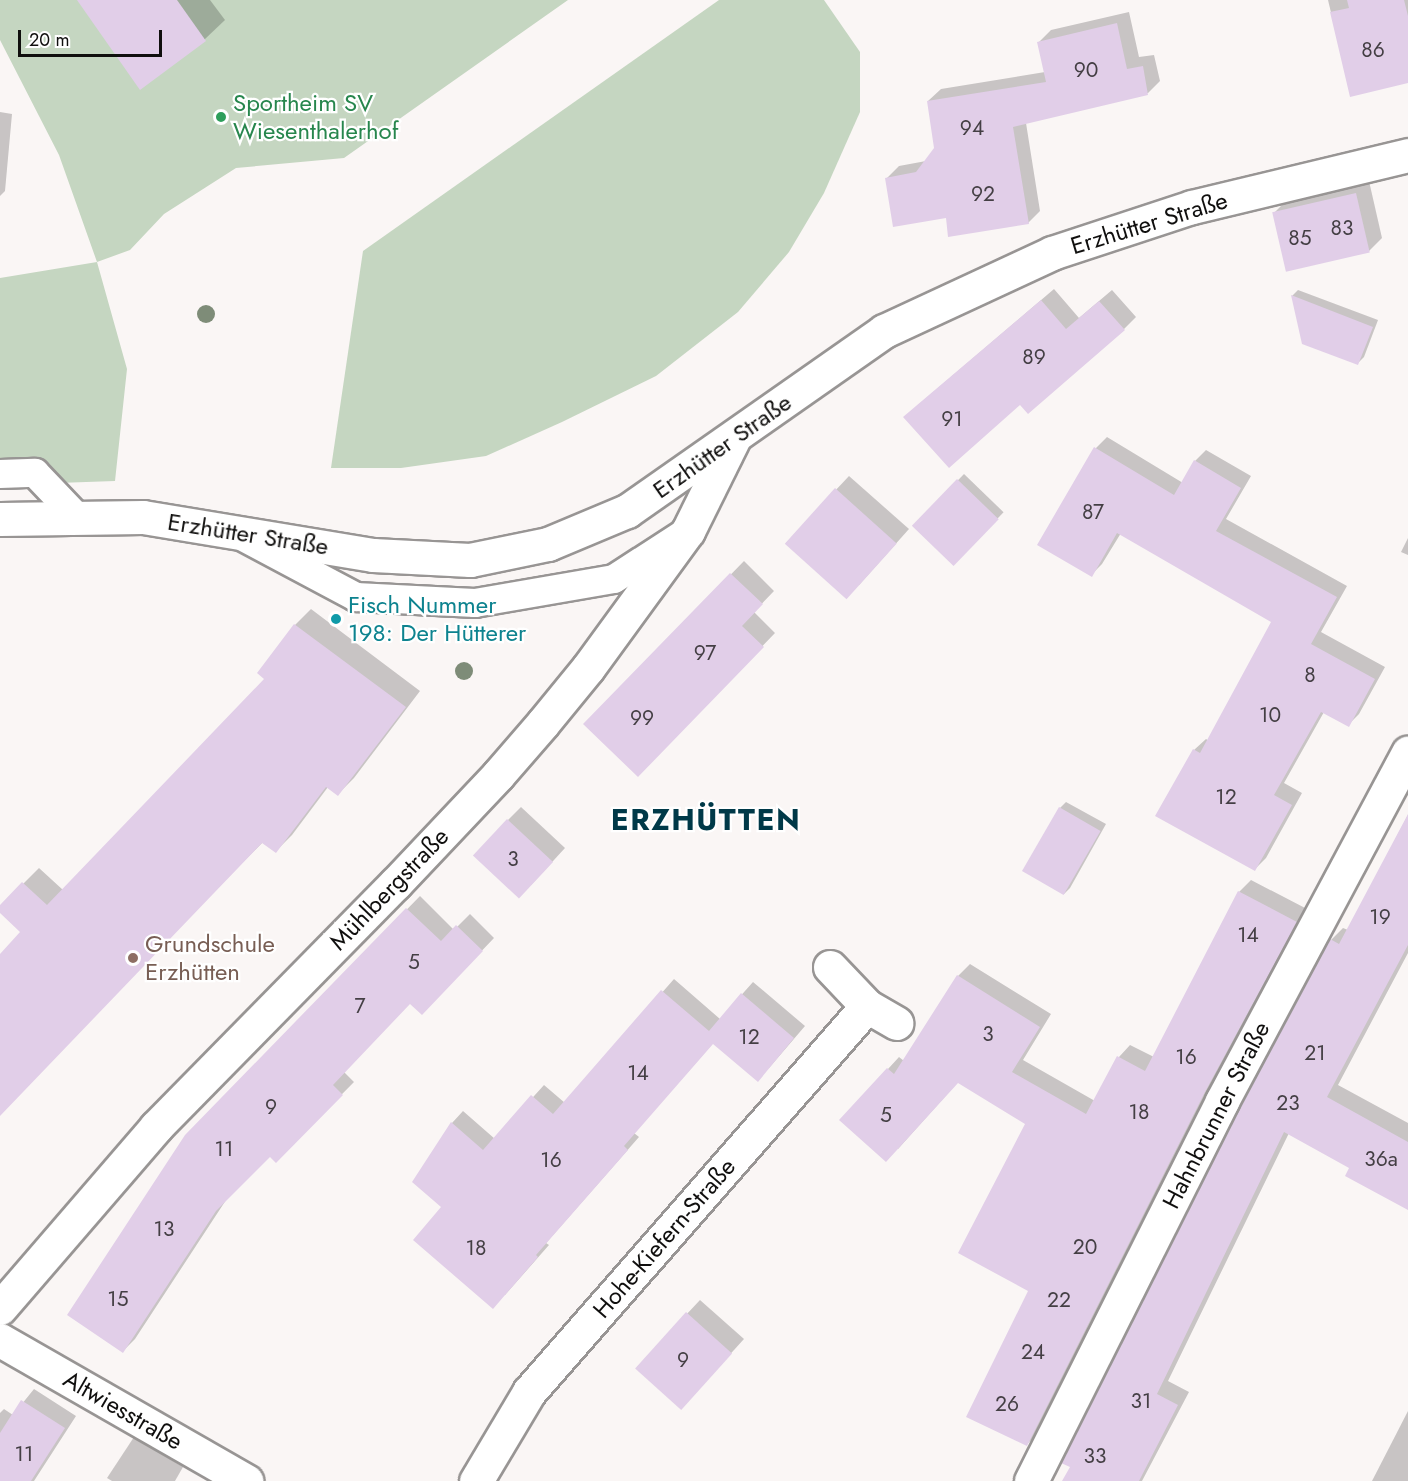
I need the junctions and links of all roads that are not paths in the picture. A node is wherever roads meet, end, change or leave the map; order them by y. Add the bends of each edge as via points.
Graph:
1 (1408, 155) edge
2 (734, 438) junction
3 (0, 474) edge
4 (76, 516) junction
5 (0, 519) edge
6 (230, 530) junction
7 (688, 531) junction
8 (1408, 753) edge
9 (830, 967) dead end
10 (867, 1006) junction
11 (896, 1023) dead end
12 (0, 1308) edge
13 (0, 1340) edge
14 (246, 1481) edge
15 (476, 1481) edge
16 (1031, 1481) edge

1 - 2 street, Erzhütter Straße via 1192,207 1052,253 884,331
2 - 6 street, Erzhütter Straße via 627,512 548,544 470,560 373,555
2 - 7 street, Mühlbergstraße
3 - 4 lane via 35,473
4 - 5 street, Erzhütter Straße
4 - 6 street, Erzhütter Straße via 143,517
6 - 7 lane via 356,597 475,603 614,579
7 - 12 street, Mühlbergstraße via 588,668 498,775 156,1127
8 - 16 street, Hahnbrunner Straße via 1222,1101
9 - 10 street
10 - 11 street
10 - 15 street, Hohe-Kiefern-Straße via 529,1392
13 - 14 street, Altwiesstraße

